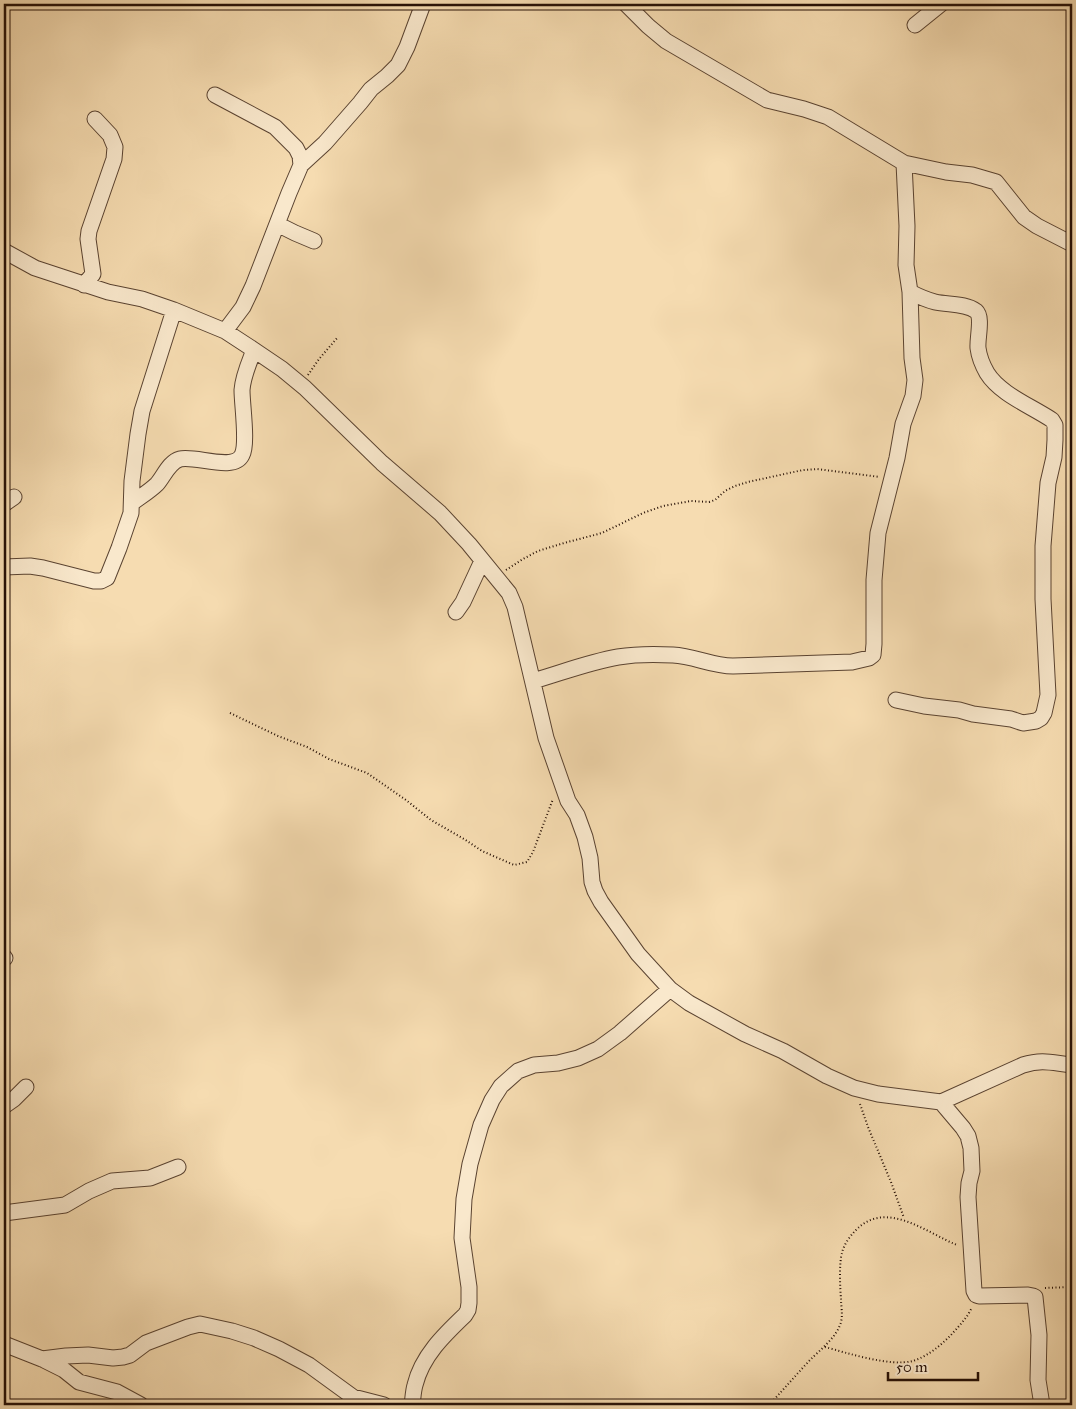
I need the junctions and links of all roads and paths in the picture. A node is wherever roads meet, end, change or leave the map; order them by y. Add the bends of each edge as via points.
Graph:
1 (423, 4) edge
2 (626, 4) edge
3 (941, 4) edge
4 (915, 25) dead end
5 (215, 95) dead end
6 (95, 119) dead end
7 (904, 163) junction
8 (301, 165) junction
9 (277, 224) junction
10 (314, 241) dead end
11 (1072, 244) edge
12 (4, 251) edge
13 (84, 285) junction
14 (910, 292) junction
15 (174, 310) junction
16 (225, 331) junction
17 (338, 337) dead end
18 (254, 350) junction
19 (300, 384) junction
20 (892, 478) junction
21 (132, 503) junction
22 (482, 561) junction
23 (4, 567) edge
24 (496, 578) junction
25 (456, 612) dead end
26 (533, 681) junction
27 (896, 700) dead end
28 (230, 713) dead end
29 (561, 781) junction
30 (670, 990) junction
31 (1072, 1065) edge
32 (26, 1087) dead end
33 (854, 1088) junction
34 (941, 1102) junction
35 (4, 1106) edge
36 (178, 1167) dead end
37 (4, 1213) edge
38 (904, 1220) junction
39 (971, 1251) junction
40 (1072, 1287) edge
41 (976, 1295) junction
42 (1032, 1295) junction
43 (4, 1344) edge
44 (825, 1347) junction
45 (42, 1359) junction
46 (141, 1405) edge
47 (384, 1405) edge
48 (412, 1405) edge
49 (769, 1405) edge
50 (1042, 1405) edge

1 - 8 street via 398,65 371,89
2 - 7 street via 666,41 766,100 828,117
3 - 4 street
5 - 8 street via 275,127 296,148
6 - 13 street via 110,135 115,147 114,159 89,231 93,274
7 - 11 street via 996,182 1024,217
7 - 14 street via 906,265
8 - 9 street
9 - 10 street
9 - 16 street via 243,307
12 - 13 street via 35,268
13 - 15 street
14 - 20 street via 915,380
14 - 27 street via 936,302 975,310 980,319 978,350 987,373 997,386 1052,420 1054,425 1054,457 1048,483 1043,546 1048,695 1041,718 1023,723
15 - 16 street
15 - 21 street via 142,410
16 - 18 street
17 - 19 path
18 - 19 street
18 - 21 street via 245,370 242,388 245,444 242,456 228,463 179,459 156,485
19 - 22 street via 382,463 440,513
20 - 24 path via 818,469 748,482 725,491 715,500 663,506 602,533 538,551 508,567
20 - 26 street via 878,533 874,644 873,655 869,658 852,662 721,666 690,656 634,655 604,660
21 - 23 street via 132,513 120,548 107,578 101,581 30,566
22 - 24 street
22 - 25 street
24 - 26 street via 509,593 515,607
26 - 29 street via 546,738
28 - 29 path via 328,759 366,773 431,820 514,866 527,862 533,852
29 - 30 street via 585,837 595,892 638,954
30 - 33 street via 713,1017
30 - 48 street via 598,1049 578,1058 534,1064 518,1070 492,1100 470,1164 464,1199 462,1238 469,1287 468,1310 424,1361
31 - 34 street via 1036,1061
32 - 35 street
33 - 34 street
33 - 38 path
34 - 39 street via 963,1128 971,1148 968,1196
36 - 37 street via 150,1178 112,1181 65,1205
38 - 39 path
38 - 44 path via 871,1219 849,1238 842,1253 841,1321
39 - 41 street
40 - 42 path via 1047,1287
41 - 42 street
41 - 44 path via 971,1310 941,1345 913,1361 901,1363 868,1358
42 - 50 street via 1036,1299 1038,1380
43 - 45 street
44 - 49 path
45 - 46 street via 79,1382 118,1392
45 - 47 street via 88,1355 123,1357 146,1343 200,1324 254,1338 279,1349 309,1365 353,1397

